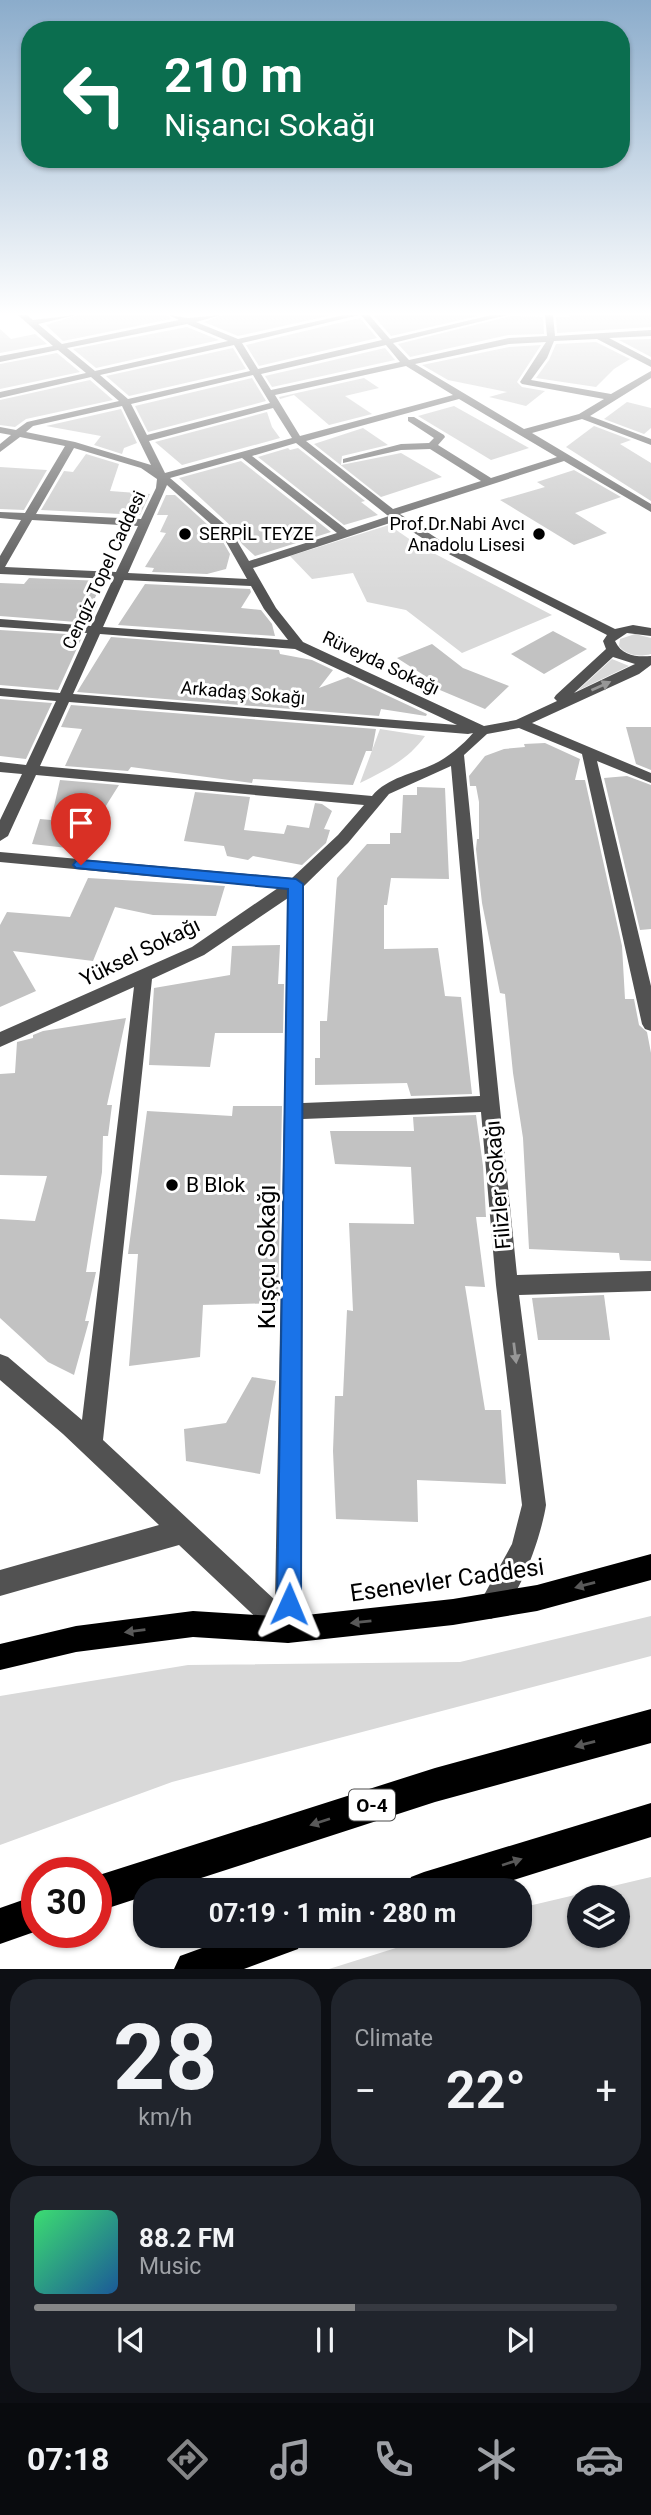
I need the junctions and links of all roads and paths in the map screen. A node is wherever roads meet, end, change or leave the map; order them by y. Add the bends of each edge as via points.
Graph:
1 (101, 407) edge
2 (128, 407) edge
3 (268, 407) edge
4 (276, 407) edge
5 (417, 407) edge
6 (477, 407) edge
7 (596, 407) edge
8 (582, 416) junction
9 (411, 419) dead end
10 (0, 430) edge
11 (522, 433) junction
12 (19, 434) junction
13 (651, 434) edge
14 (629, 435) junction
15 (144, 439) junction
16 (297, 439) junction
17 (651, 442) edge
18 (71, 444) junction
19 (432, 446) junction
20 (0, 449) edge
21 (243, 454) junction
22 (564, 458) junction
23 (347, 461) dead end
24 (162, 477) junction
25 (489, 481) junction
26 (651, 509) edge
27 (0, 515) edge
28 (395, 515) junction
29 (28, 517) junction
30 (145, 523) junction
31 (347, 535) junction
32 (247, 566) junction
33 (0, 568) edge
34 (121, 576) junction
35 (254, 583) junction
36 (0, 623) edge
37 (96, 630) junction
38 (651, 632) edge
39 (614, 633) junction
40 (298, 645) junction
41 (612, 650) junction
42 (650, 660) edge
43 (0, 692) edge
44 (64, 697) junction
45 (551, 708) junction
46 (520, 723) junction
47 (482, 732) junction
48 (588, 751) junction
49 (457, 754) junction
50 (0, 767) edge
51 (31, 770) junction
52 (651, 778) edge
53 (376, 801) junction
54 (0, 836) edge
55 (0, 857) edge
56 (296, 884) junction
57 (643, 957) edge
58 (144, 975) junction
59 (651, 1024) edge
60 (0, 1040) edge
61 (490, 1104) junction
62 (293, 1111) junction
63 (651, 1281) edge
64 (507, 1285) junction
65 (0, 1365) edge
66 (92, 1445) junction
67 (183, 1531) junction
68 (651, 1567) edge
69 (0, 1583) edge
70 (491, 1606) junction
71 (288, 1630) junction
72 (0, 1657) edge
73 (651, 1726) edge
74 (651, 1820) edge
75 (463, 1878) edge
76 (112, 1889) edge
77 (21, 1919) edge
78 (0, 1926) edge
79 (252, 1948) edge
80 (193, 1969) edge

1 - 12 street via 30,424
2 - 15 street, Cengiz Topel Caddesi
3 - 15 street
4 - 16 street
5 - 16 street
6 - 11 street
7 - 8 street
8 - 11 street
8 - 14 street
9 - 19 street via 440,437
10 - 12 street, Rüveyda Sokağı
11 - 22 street
12 - 18 street, Rüveyda Sokağı
12 - 20 street
13 - 14 street
14 - 17 street
15 - 24 street, Cengiz Topel Caddesi
16 - 21 street
16 - 28 street
18 - 24 street, Rüveyda Sokağı via 145,466
18 - 29 street
19 - 23 street via 401,447
19 - 25 street
21 - 24 street
21 - 31 street
22 - 25 street
22 - 26 street
24 - 30 street, Cengiz Topel Caddesi
24 - 32 street, Rüveyda Sokağı via 226,531
25 - 28 street
27 - 29 street
28 - 31 street
28 - 39 street via 443,547
29 - 30 street
29 - 33 street
30 - 34 street, Cengiz Topel Caddesi
31 - 32 street
32 - 35 street, Rüveyda Sokağı
33 - 34 street
34 - 35 street
34 - 37 street, Cengiz Topel Caddesi
35 - 40 street, Rüveyda Sokağı
36 - 37 street
37 - 40 street
37 - 44 street, Cengiz Topel Caddesi
38 - 39 street
39 - 41 street via 609,641
40 - 47 street, Rüveyda Sokağı
41 - 42 street via 633,660
41 - 45 street
45 -> 42 street
43 - 44 street, Arkadaş Sokağı
44 - 47 street, Arkadaş Sokağı
44 - 51 street, Cengiz Topel Caddesi
45 - 46 street
46 - 47 street
46 - 48 street
47 - 49 street, Yüksel Sokağı
48 - 52 street
48 - 57 street
49 - 53 street, Yüksel Sokağı via 440,767 384,791
49 - 61 street, Filizler Sokağı
50 - 51 street
51 - 53 street
51 - 54 street, Cengiz Topel Caddesi
53 - 56 street, Yüksel Sokağı
55 - 56 street
56 - 58 street, Yüksel Sokağı via 198,951
56 - 62 street, Kuşçu Sokağı
57 - 59 street
58 - 60 street, Yüksel Sokağı
58 - 66 street
61 - 62 street
61 - 64 street, Filizler Sokağı
62 - 71 street, Kuşçu Sokağı
63 - 64 street
64 -> 70 street, Filizler Sokağı via 534,1505 530,1536
65 - 66 street
66 - 67 street
67 - 69 street
67 - 71 street
68 -> 70 main road, Esenevler Caddesi
70 -> 71 main road, Esenevler Caddesi
71 -> 72 main road, Esenevler Caddesi via 193,1624 76,1639
73 -> 76 highway, O-4 via 435,1785
75 -> 74 highway
77 - 78 highway
79 - 80 highway

